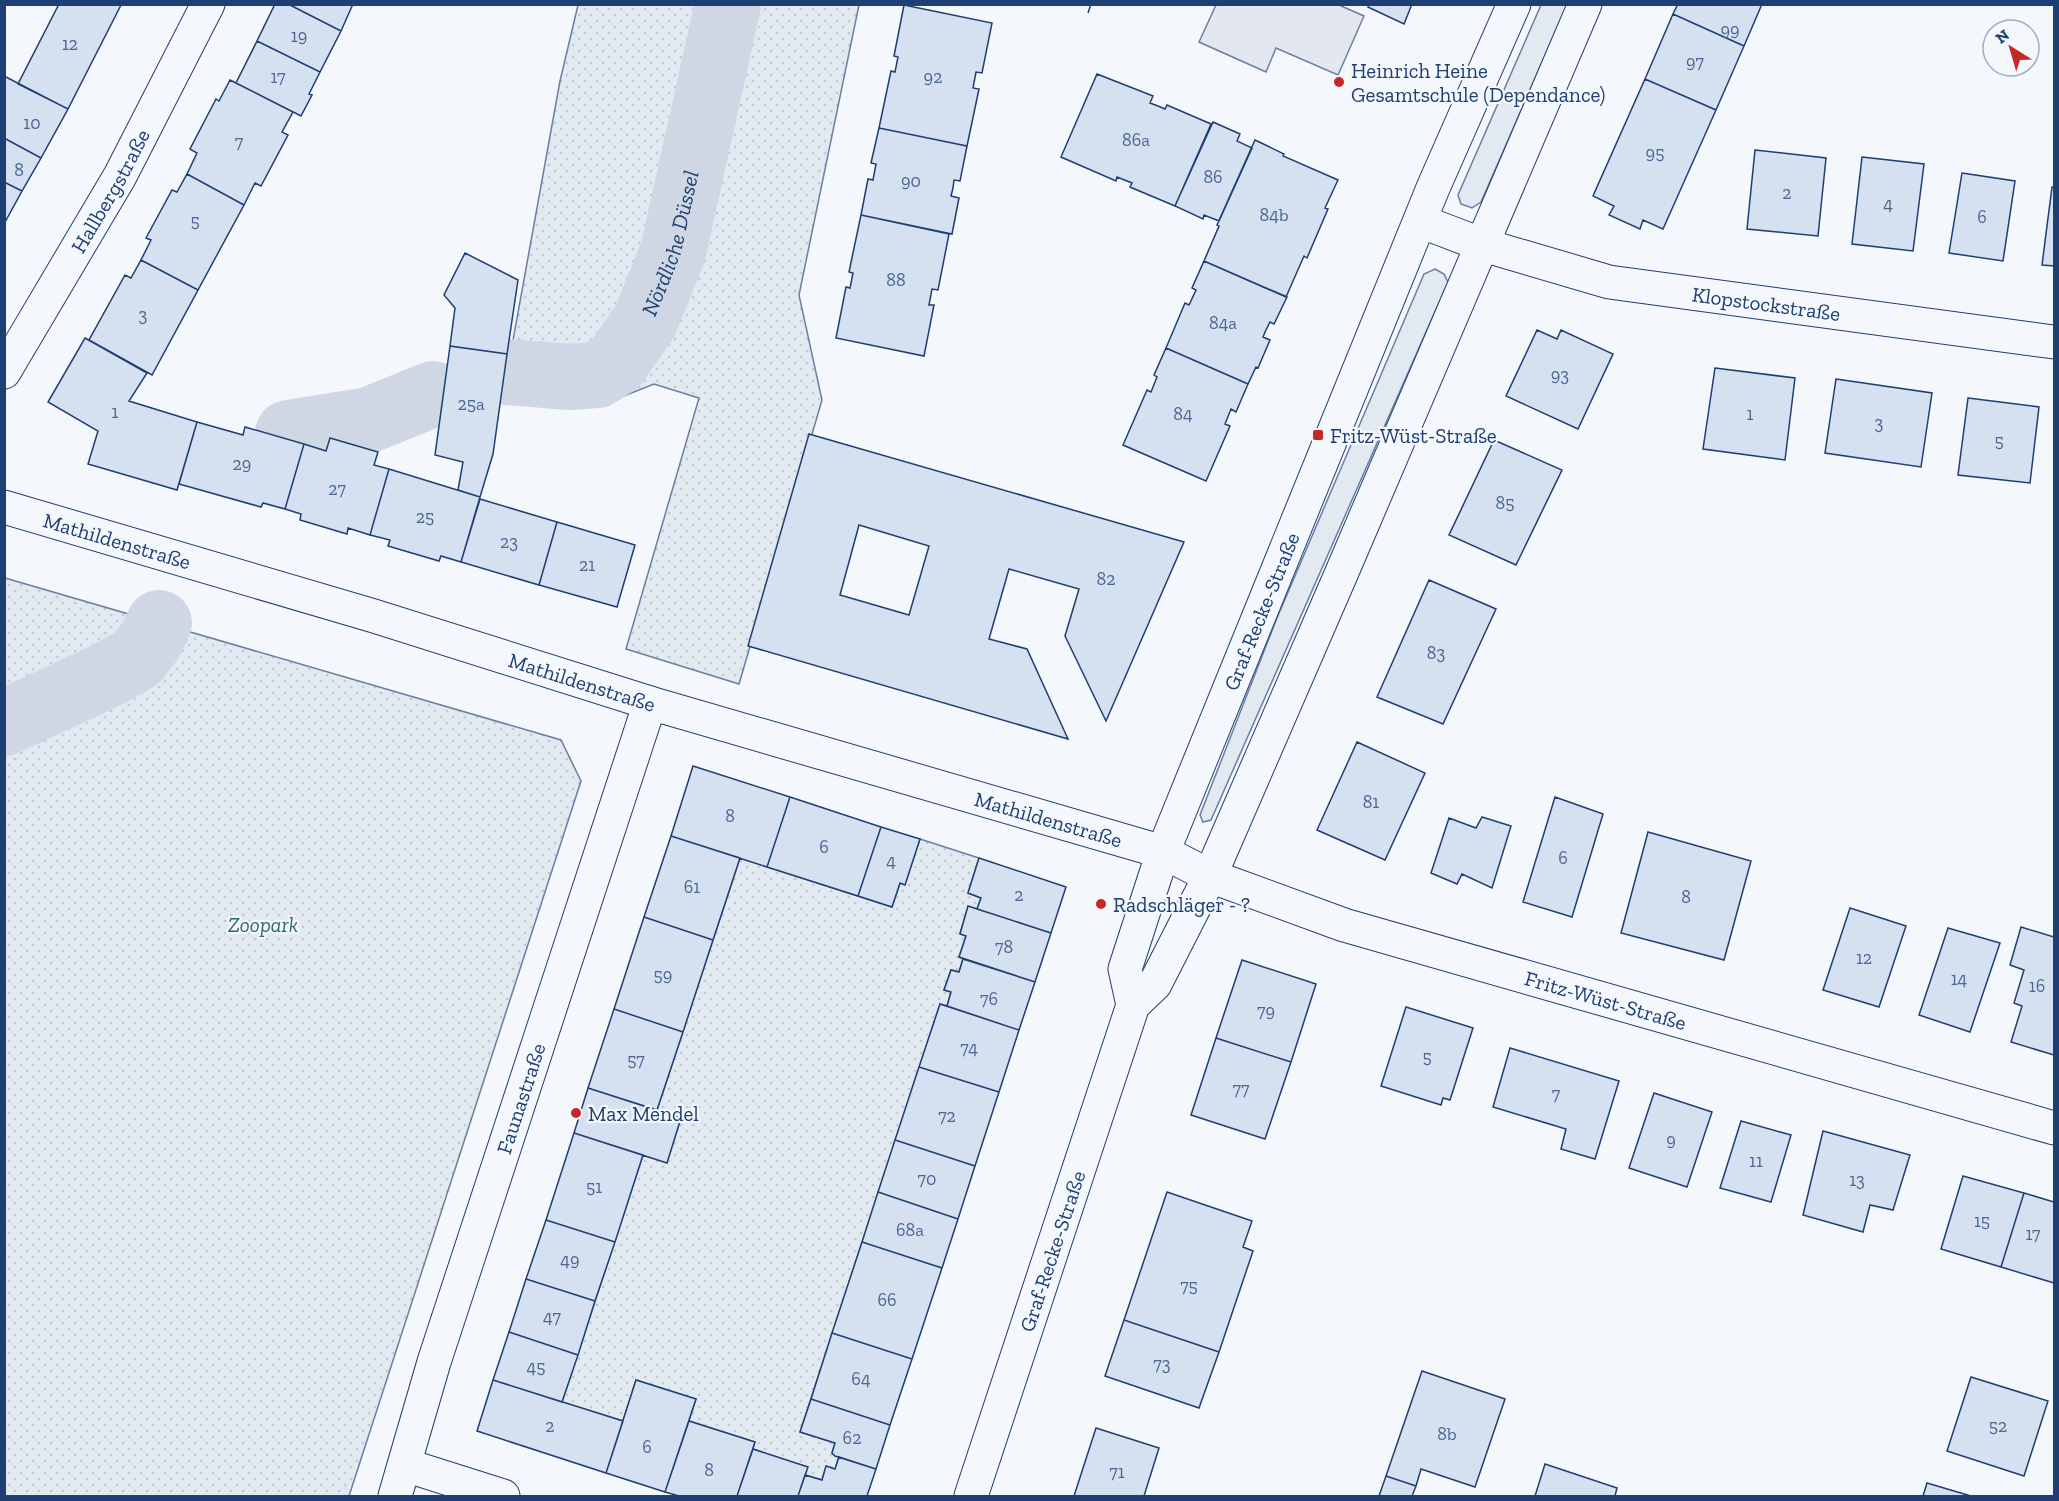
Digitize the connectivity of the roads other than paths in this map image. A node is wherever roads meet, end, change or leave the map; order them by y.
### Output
1 (208, 4) edge
2 (1514, 4) edge
3 (1585, 4) edge
4 (1420, 221) junction
5 (1483, 245) junction
6 (2055, 342) edge
7 (4, 372) edge
8 (4, 507) edge
9 (650, 703) junction
10 (1163, 852) junction
11 (1210, 876) junction
12 (1133, 1005) junction
13 (2055, 1128) edge
14 (405, 1465) junction
15 (395, 1497) edge
16 (503, 1497) edge
17 (971, 1497) edge

1 - 7 street, Hallbergstraße
2 - 4 street, Graf-Recke-Straße
3 - 5 street, Graf-Recke-Straße
4 - 5 street
4 - 10 street, Graf-Recke-Straße
5 - 6 street, Klopstockstraße
5 - 11 street, Graf-Recke-Straße
8 - 9 street, Mathildenstraße
9 - 10 street, Mathildenstraße
9 - 14 street, Faunastraße
10 - 11 street, Fritz-Wüst-Straße
10 - 12 street, Graf-Recke-Straße
11 - 12 street, Graf-Recke-Straße
11 - 13 street, Fritz-Wüst-Straße
12 - 17 street, Graf-Recke-Straße
14 - 15 street, Faunastraße
14 - 16 street

